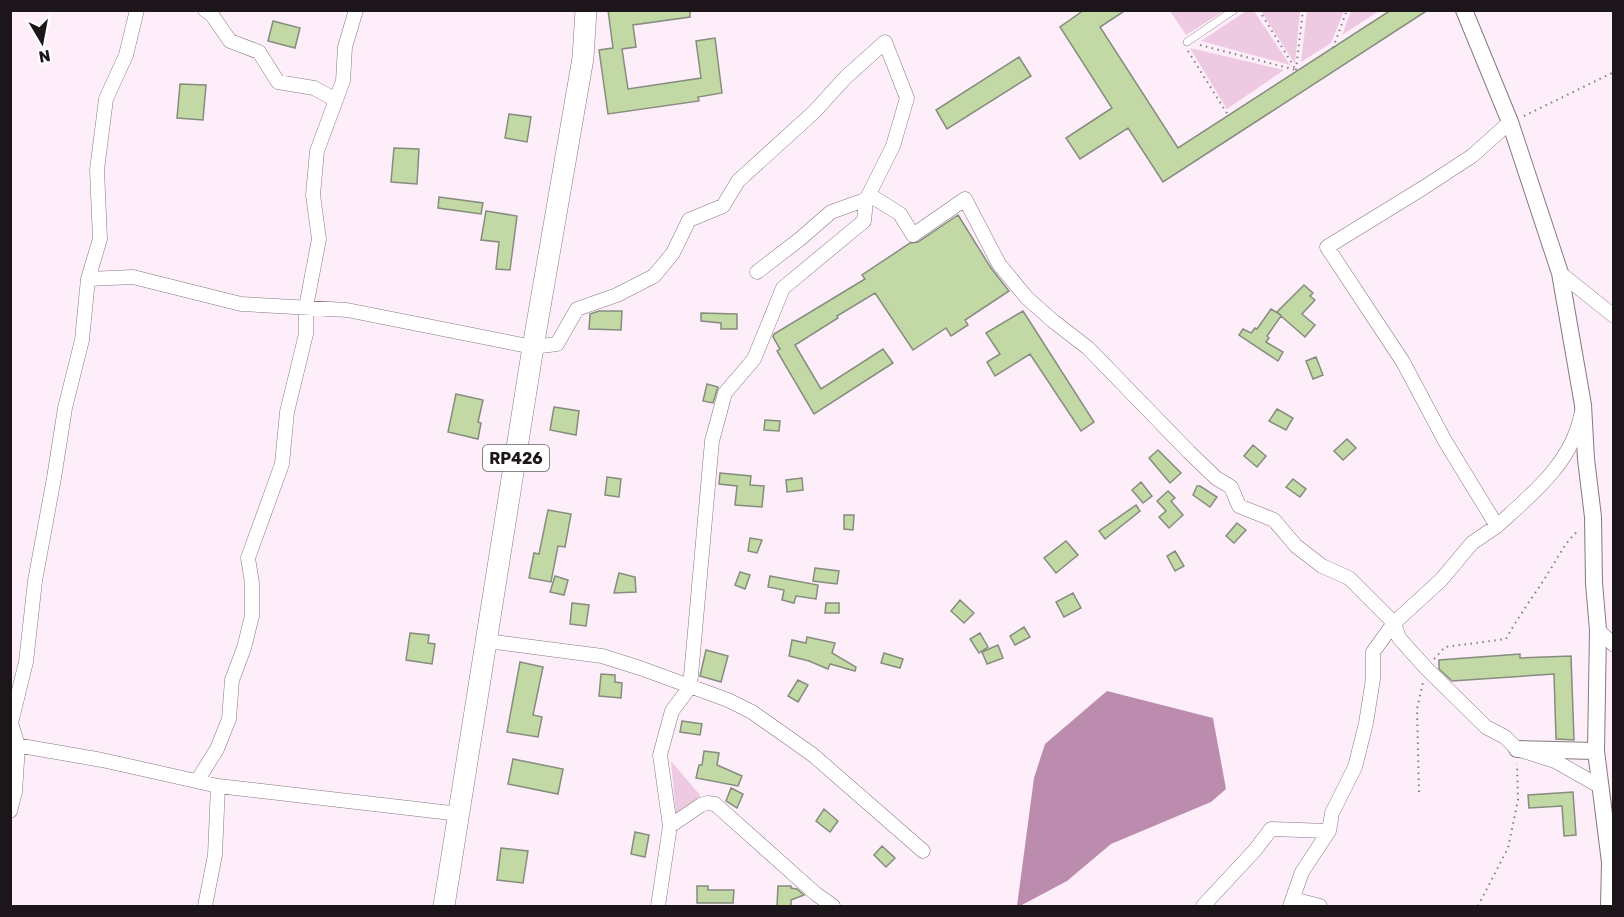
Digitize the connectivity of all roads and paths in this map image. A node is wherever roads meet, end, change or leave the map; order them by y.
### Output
1 (137, 10) edge
2 (205, 10) edge
3 (356, 10) edge
4 (586, 10) edge
5 (1234, 10) edge
6 (1259, 10) edge
7 (1303, 10) edge
8 (1347, 10) edge
9 (1464, 10) edge
10 (1187, 42) junction
11 (1333, 48) dead end
12 (1296, 70) junction
13 (1614, 72) edge
14 (336, 100) junction
15 (1228, 115) dead end
16 (1510, 122) junction
17 (866, 200) junction
18 (757, 272) dead end
19 (1560, 273) junction
20 (88, 279) junction
21 (306, 307) junction
22 (1614, 316) edge
23 (533, 347) junction
24 (1583, 405) junction
25 (1593, 518) junction
26 (1497, 526) junction
27 (1394, 623) junction
28 (1598, 630) junction
29 (487, 641) junction
30 (1614, 645) edge
31 (1426, 668) junction
32 (690, 687) junction
33 (14, 745) edge
34 (1517, 749) junction
35 (1596, 751) junction
36 (197, 781) junction
37 (218, 786) junction
38 (1601, 787) junction
39 (1419, 792) dead end
40 (10, 811) edge
41 (460, 814) junction
42 (670, 826) junction
43 (1329, 831) junction
44 (923, 850) dead end
45 (1292, 903) edge
46 (205, 906) edge
47 (444, 906) edge
48 (658, 906) edge
49 (833, 906) edge
50 (1203, 906) edge
51 (1320, 906) edge
52 (1478, 906) edge
53 (1609, 906) edge

1 - 20 street
2 - 14 street
3 - 14 street
4 - 23 main road, RP426
5 - 10 lane
6 - 12 path
7 - 12 path
8 - 11 path
9 - 16 street
10 - 12 path
10 - 15 path
13 - 16 path
14 - 21 street
16 - 19 street
16 - 26 street
17 - 18 street
17 - 23 street
17 - 27 street
17 - 32 street
19 - 22 street
19 - 24 street
20 - 21 street
20 - 33 street
21 - 23 street
21 - 36 street
23 - 29 main road, RP426
24 - 25 street
24 - 26 street
25 - 28 street
25 - 31 path
26 - 27 street
27 - 31 street
27 - 43 street
28 - 30 street
28 - 35 street
29 - 32 street
29 - 41 main road, RP426
31 - 34 street
31 - 39 path
32 - 42 street
32 - 44 street
33 - 36 street
33 - 40 street
34 - 35 street
34 - 38 street
34 - 52 path
35 - 38 street
36 - 37 street
37 - 41 street
37 - 46 street
38 - 53 street
41 - 47 main road, RP426
42 - 48 street
42 - 49 street
43 - 45 street
43 - 50 street
45 - 51 street

